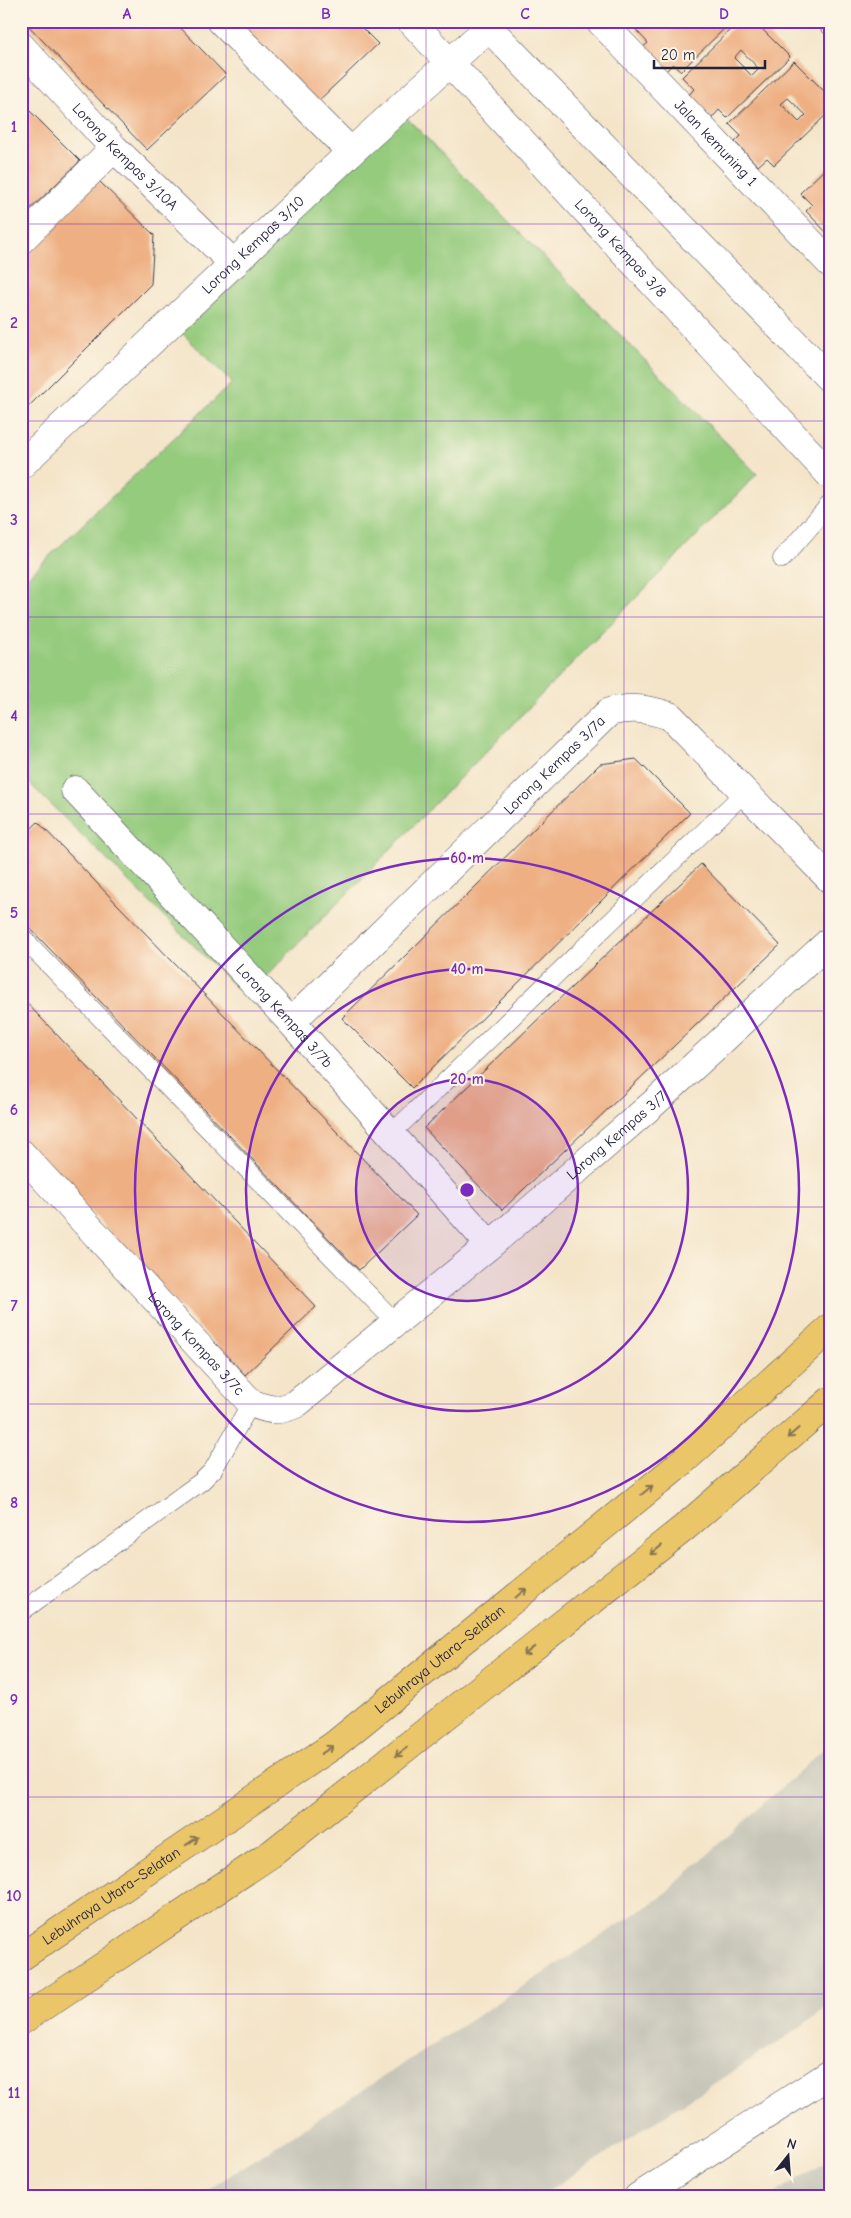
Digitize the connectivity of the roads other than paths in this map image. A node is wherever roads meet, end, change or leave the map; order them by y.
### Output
1 (221, 21) edge
2 (411, 21) edge
3 (600, 21) edge
4 (825, 21) edge
5 (485, 24) edge
6 (830, 26) edge
7 (21, 46) edge
8 (450, 63) junction
9 (114, 148) junction
10 (351, 152) junction
11 (21, 240) edge
12 (830, 263) edge
13 (234, 264) junction
14 (830, 379) edge
15 (21, 465) edge
16 (830, 475) edge
17 (830, 504) edge
18 (782, 558) dead end
19 (75, 790) dead end
20 (745, 792) junction
21 (830, 879) edge
22 (21, 936) edge
23 (830, 940) edge
24 (290, 1022) junction
25 (391, 1134) junction
26 (21, 1153) edge
27 (490, 1245) junction
28 (397, 1324) junction
29 (830, 1328) edge
30 (830, 1401) edge
31 (251, 1403) junction
32 (21, 1612) edge
33 (21, 1957) edge
34 (21, 2020) edge
35 (830, 2074) edge
36 (638, 2197) edge

1 - 10 street
2 - 8 street, Lorong Kempas 3/8
3 - 12 street, Jalan kemuning 1
4 - 6 lane
5 - 8 street, Lorong Kempas 3/10
5 - 14 street
7 - 9 street, Lorong Kempas 3/10A
8 - 10 street, Lorong Kempas 3/10
8 - 16 street, Lorong Kempas 3/8
9 - 11 street
9 - 13 street, Lorong Kempas 3/10A
10 - 13 street, Lorong Kempas 3/10
13 - 15 street, Lorong Kempas 3/10
17 - 18 lane
19 - 24 street, Lorong Kempas 3/7b
20 - 21 street, Lorong Kempas 3/7a
20 - 24 street, Lorong Kempas 3/7a
20 - 25 lane
22 - 28 lane
23 - 27 street, Lorong Kempas 3/7
24 - 25 street, Lorong Kempas 3/7b
25 - 27 street, Lorong Kempas 3/7b
26 - 31 street, Lorong Kompas 3/7c
27 - 28 street, Lorong Kempas 3/7
28 - 31 street, Lorong Kompas 3/7c
33 -> 29 highway, Lebuhraya Utara–Selatan
30 -> 34 highway
31 - 32 lane
35 - 36 street

